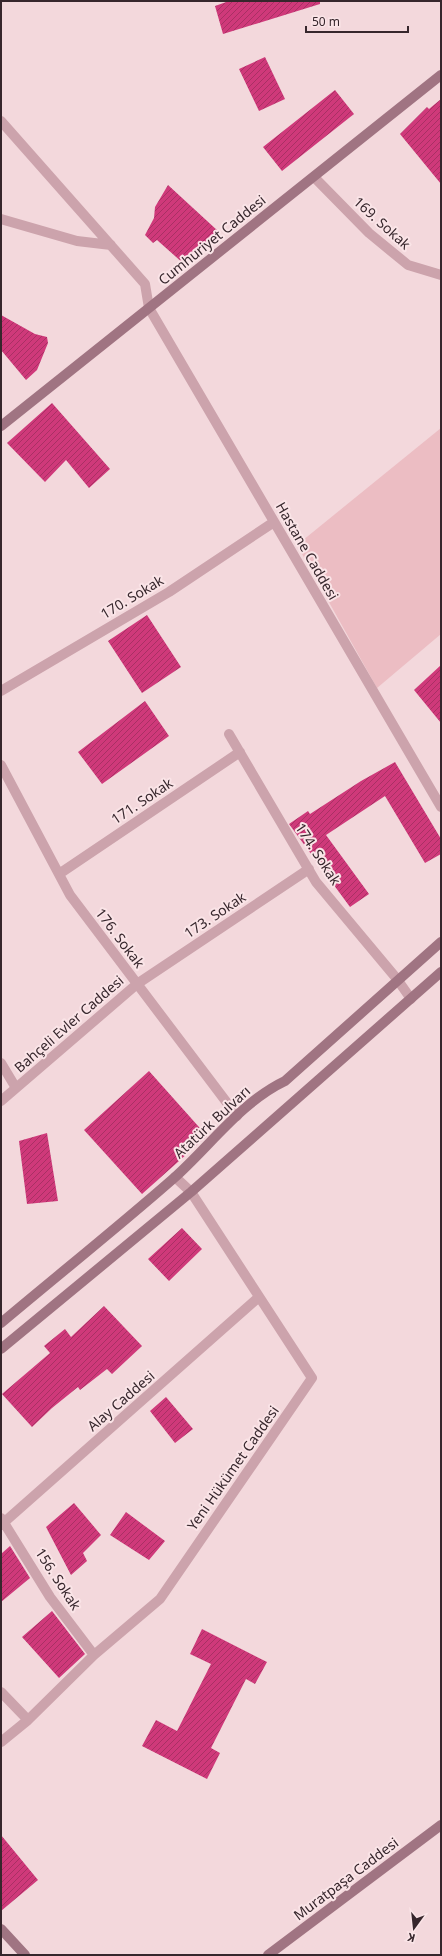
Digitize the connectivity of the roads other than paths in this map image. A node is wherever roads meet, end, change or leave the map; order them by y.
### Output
1 (441, 75) edge
2 (1, 121) edge
3 (314, 177) junction
4 (1, 219) edge
5 (111, 245) junction
6 (441, 275) edge
7 (149, 308) junction
8 (1, 426) edge
9 (274, 522) junction
10 (1, 691) edge
11 (229, 734) dead end
12 (240, 752) junction
13 (1, 765) edge
14 (441, 807) edge
15 (309, 869) junction
16 (59, 874) junction
17 (441, 942) edge
18 (441, 972) edge
19 (397, 979) junction
20 (137, 984) junction
21 (411, 999) junction
22 (1, 1063) edge
23 (16, 1088) junction
24 (1, 1101) edge
25 (237, 1116) junction
26 (175, 1177) junction
27 (191, 1192) junction
28 (259, 1297) junction
29 (1, 1323) edge
30 (1, 1349) edge
31 (2, 1522) edge
32 (94, 1655) junction
33 (1, 1692) edge
34 (28, 1720) junction
35 (1, 1742) edge
36 (441, 1825) edge
37 (1, 1930) edge
38 (25, 1955) edge
39 (268, 1955) edge

1 - 3 main road, Cumhuriyet Caddesi
2 - 5 street
3 - 6 street, 169. Sokak
3 - 7 main road, Cumhuriyet Caddesi
4 - 5 street
5 - 7 street
7 - 8 main road, Cumhuriyet Caddesi
7 - 9 street, Hastane Caddesi
9 - 10 street, 170. Sokak
9 - 14 street, Hastane Caddesi
11 - 12 street, 174. Sokak
12 - 15 street, 174. Sokak
12 - 16 street, 171. Sokak
13 - 16 street, 176. Sokak
15 - 19 street, 174. Sokak
15 - 20 street, 173. Sokak
16 - 20 street, 176. Sokak
17 - 19 main road, Atatürk Bulvarı
18 - 21 main road
19 - 21 street, 174. Sokak
19 - 25 main road, Atatürk Bulvarı
20 - 23 street, Bahçeli Evler Caddesi
20 - 25 street, 176. Sokak
21 - 27 main road
22 - 23 street
23 - 24 street, Bahçeli Evler Caddesi
25 - 26 main road, Atatürk Bulvarı
26 - 27 street, Yeni Hükümet Caddesi
26 - 29 main road, Atatürk Bulvarı
27 - 28 street, Yeni Hükümet Caddesi
27 - 30 main road
28 - 31 street, Alay Caddesi
28 - 32 street, Yeni Hükümet Caddesi
31 - 32 street, 156. Sokak
32 - 34 street, Yeni Hükümet Caddesi
33 - 34 street
34 - 35 street, Yeni Hükümet Caddesi
36 - 39 main road, Muratpaşa Caddesi
37 - 38 main road

